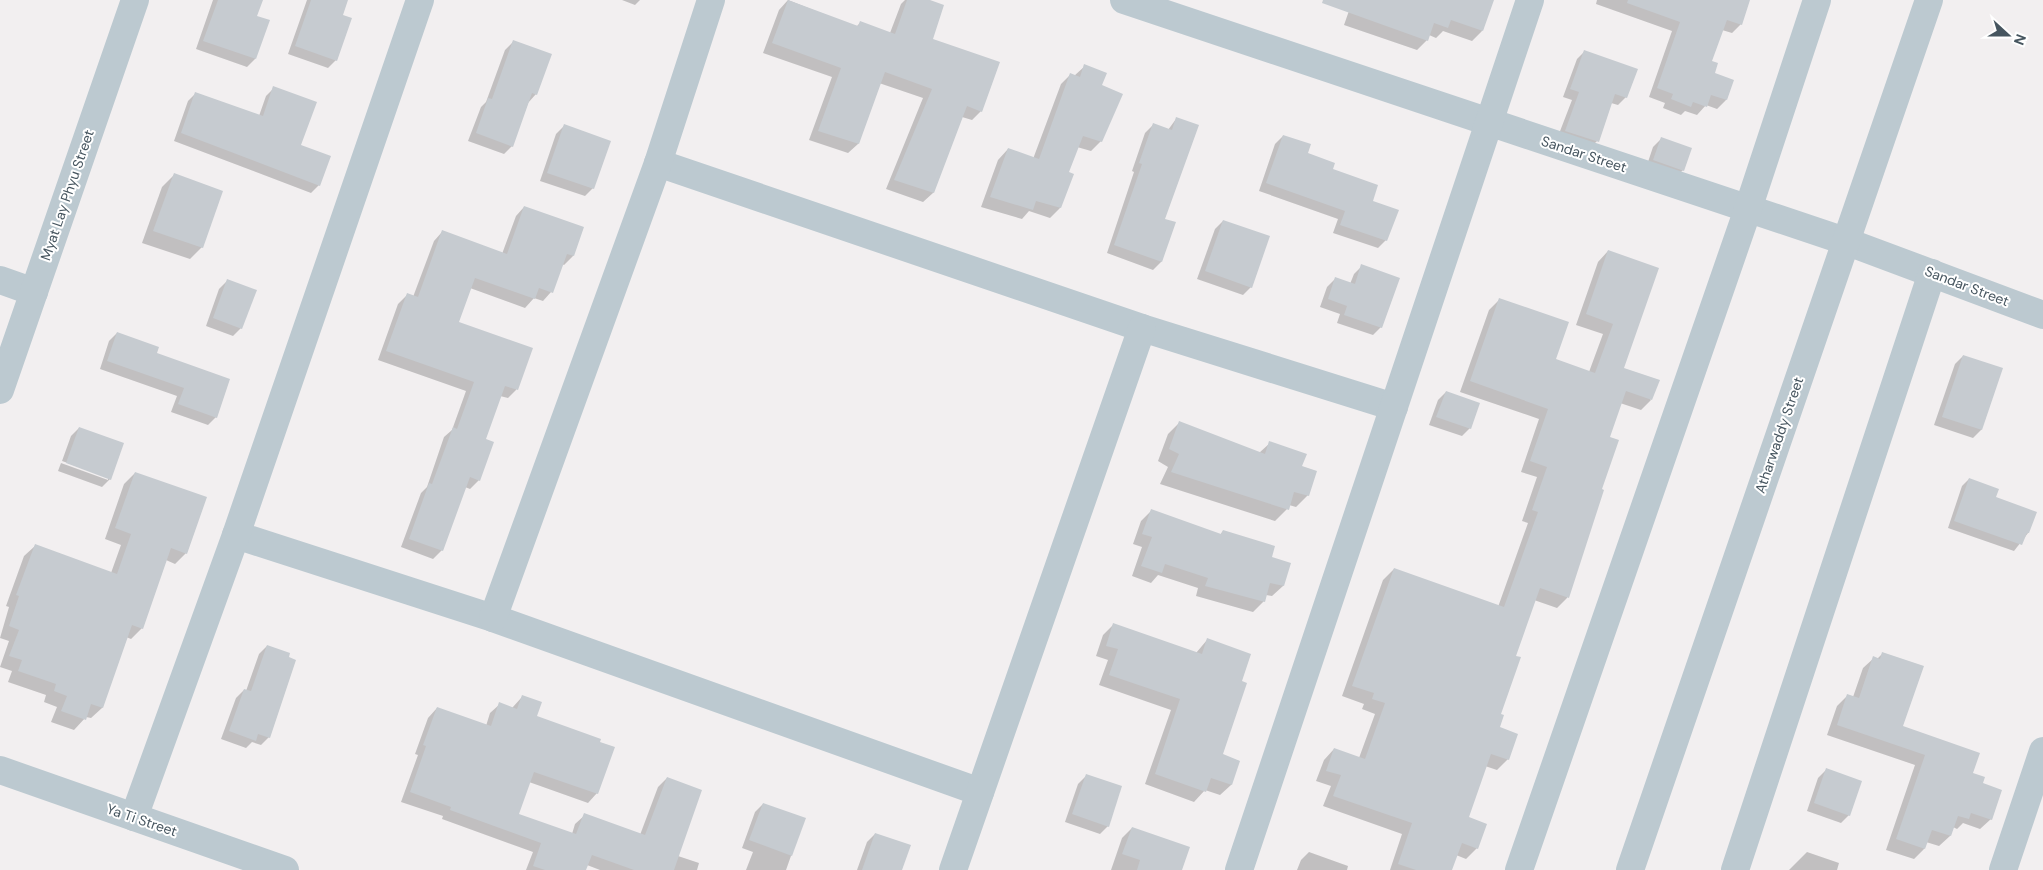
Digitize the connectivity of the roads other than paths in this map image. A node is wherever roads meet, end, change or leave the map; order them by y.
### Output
1 (135, 0) edge
2 (420, 0) edge
3 (711, 0) edge
4 (1124, 0) edge
5 (1530, 0) edge
6 (1817, 0) edge
7 (1929, 0) edge
8 (1489, 122) junction
9 (658, 163) junction
10 (1748, 209) junction
11 (1845, 240) junction
12 (1932, 273) junction
13 (0, 280) edge
14 (34, 292) junction
15 (2043, 315) edge
16 (1142, 328) junction
17 (0, 390) edge
18 (1394, 407) junction
19 (236, 535) junction
20 (493, 618) junction
21 (2043, 751) edge
22 (0, 770) edge
23 (980, 792) junction
24 (134, 817) junction
25 (285, 870) edge
26 (953, 870) edge
27 (1239, 870) edge
28 (1519, 870) edge
29 (1630, 870) edge
30 (1735, 870) edge
31 (2002, 870) edge

1 - 14 street, Myat Lay Phyu Street
2 - 19 street
3 - 9 street
4 - 8 street, Sandar Street
5 - 8 street
6 - 10 street
7 - 11 street, Atharwaddy Street
8 - 10 street, Sandar Street
8 - 18 street
9 - 16 street
9 - 20 street
10 - 11 street, Sandar Street
10 - 28 street
11 - 12 street, Sandar Street
11 - 29 street, Atharwaddy Street
12 - 15 street, Sandar Street
12 - 30 street
13 - 14 street
14 - 17 street, Myat Lay Phyu Street
16 - 18 street
16 - 23 street
18 - 27 street
19 - 20 street
19 - 24 street
20 - 23 street
21 - 31 street
22 - 24 street, Ya Ti Street
23 - 26 street
24 - 25 street, Ya Ti Street

